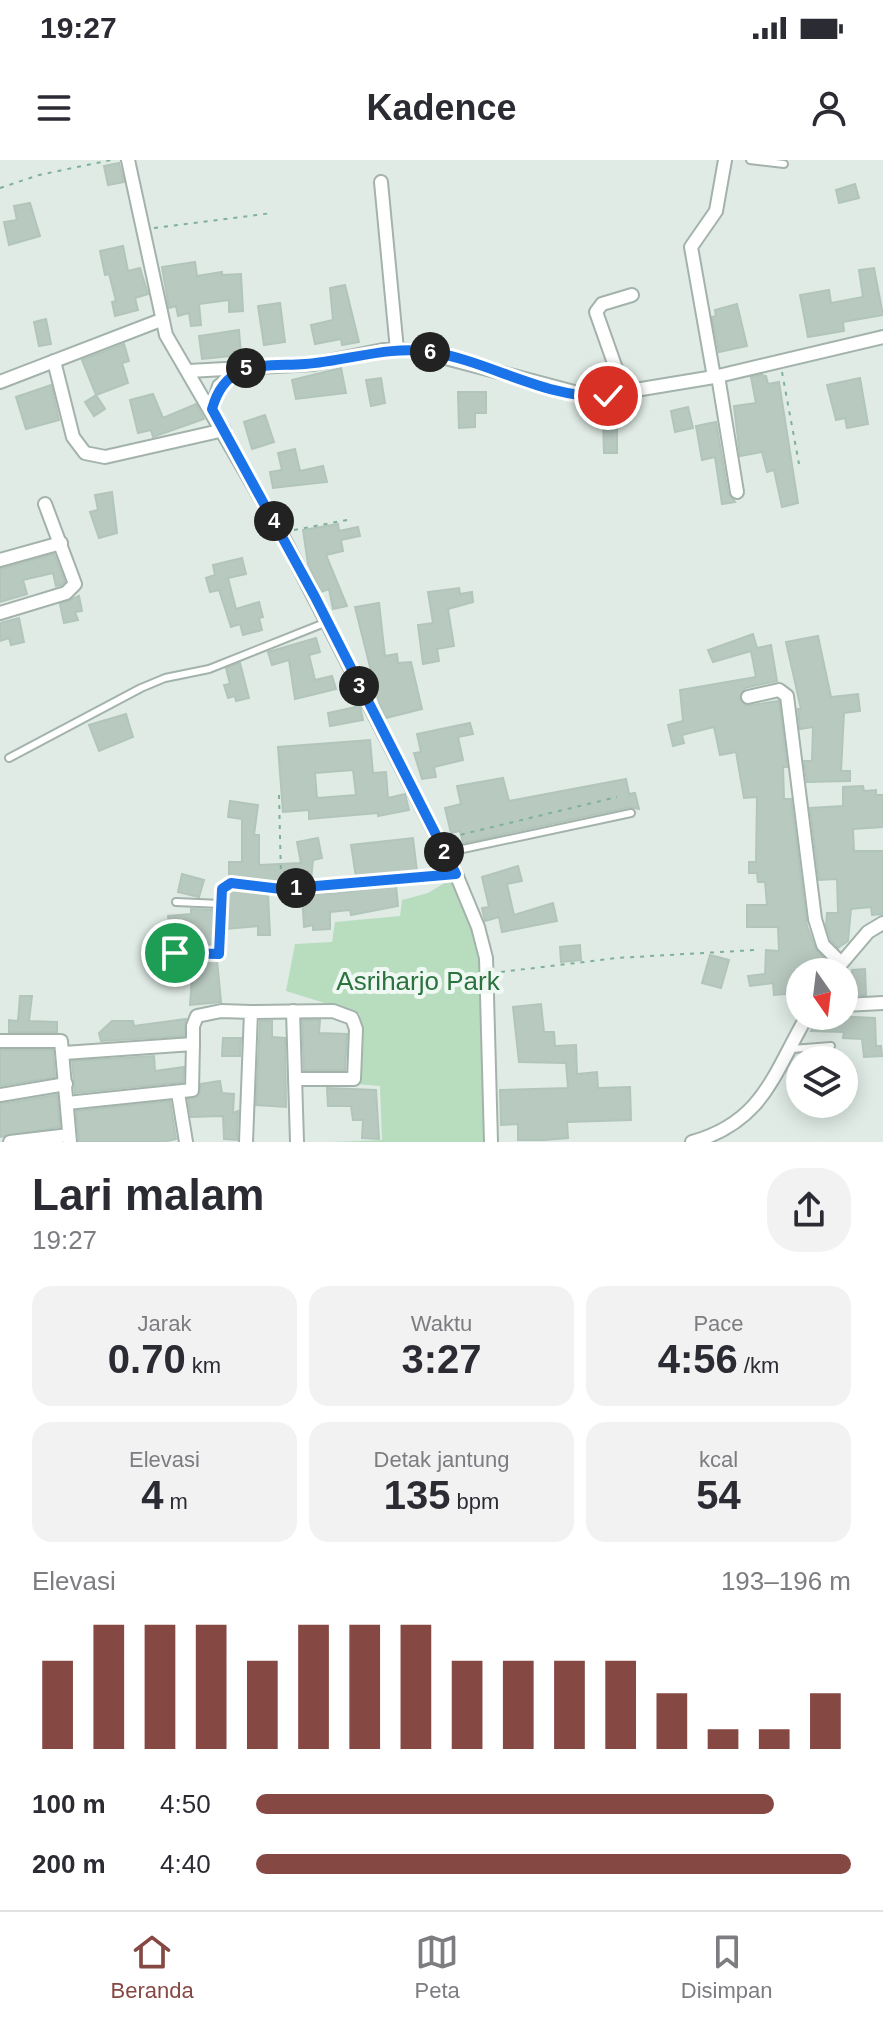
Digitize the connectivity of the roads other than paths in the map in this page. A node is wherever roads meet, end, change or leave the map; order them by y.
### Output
1 (128, 160) edge
2 (725, 160) edge
3 (750, 160) edge
4 (784, 164) dead end
5 (381, 182) dead end
6 (632, 295) dead end
7 (161, 320) junction
8 (883, 337) edge
9 (397, 350) junction
10 (54, 361) junction
11 (245, 368) junction
12 (189, 371) junction
13 (716, 377) junction
14 (0, 382) edge
15 (625, 394) junction
16 (212, 409) junction
17 (224, 430) junction
18 (737, 492) dead end
19 (45, 504) dead end
20 (61, 543) junction
21 (0, 560) edge
22 (0, 613) edge
23 (327, 622) junction
24 (748, 697) dead end
25 (9, 758) dead end
26 (631, 813) dead end
27 (444, 853) junction
28 (456, 874) junction
29 (176, 902) dead end
30 (221, 904) junction
31 (883, 923) edge
32 (831, 958) edge
33 (846, 958) edge
34 (162, 971) dead end
35 (883, 1003) edge
36 (858, 1004) edge
37 (293, 1011) junction
38 (251, 1012) junction
39 (0, 1041) edge
40 (193, 1044) junction
41 (786, 1052) edge
42 (64, 1053) junction
43 (295, 1079) junction
44 (66, 1084) junction
45 (178, 1093) junction
46 (0, 1095) edge
47 (67, 1103) junction
48 (70, 1138) edge
49 (10, 1142) edge
50 (186, 1142) edge
51 (246, 1142) edge
52 (297, 1142) edge
53 (491, 1142) edge
54 (692, 1142) edge

1 - 7 street
2 - 13 street
3 - 4 lane
5 - 9 street
6 - 15 street
7 - 10 street
7 - 12 street
8 - 13 street
9 - 11 street
9 - 15 street
10 - 14 street
10 - 17 street
11 - 12 street
11 - 16 street
12 - 16 street
13 - 15 street
13 - 18 street
16 - 17 street
17 - 23 street
19 - 20 street
20 - 21 street
20 - 22 street
23 - 25 lane
23 - 27 street
24 - 32 street
26 - 27 lane
27 - 28 street
28 - 30 lane
28 - 53 street
29 - 30 lane
30 - 34 lane
31 - 33 street
35 - 36 street
37 - 38 street
37 - 43 street
37 - 43 street
38 - 40 street
38 - 51 street
39 - 42 street
40 - 42 street
40 - 45 street
41 - 54 street
42 - 44 street
43 - 52 street
44 - 46 street
44 - 47 street
45 - 47 street
45 - 50 street
47 - 48 street
48 - 49 street

